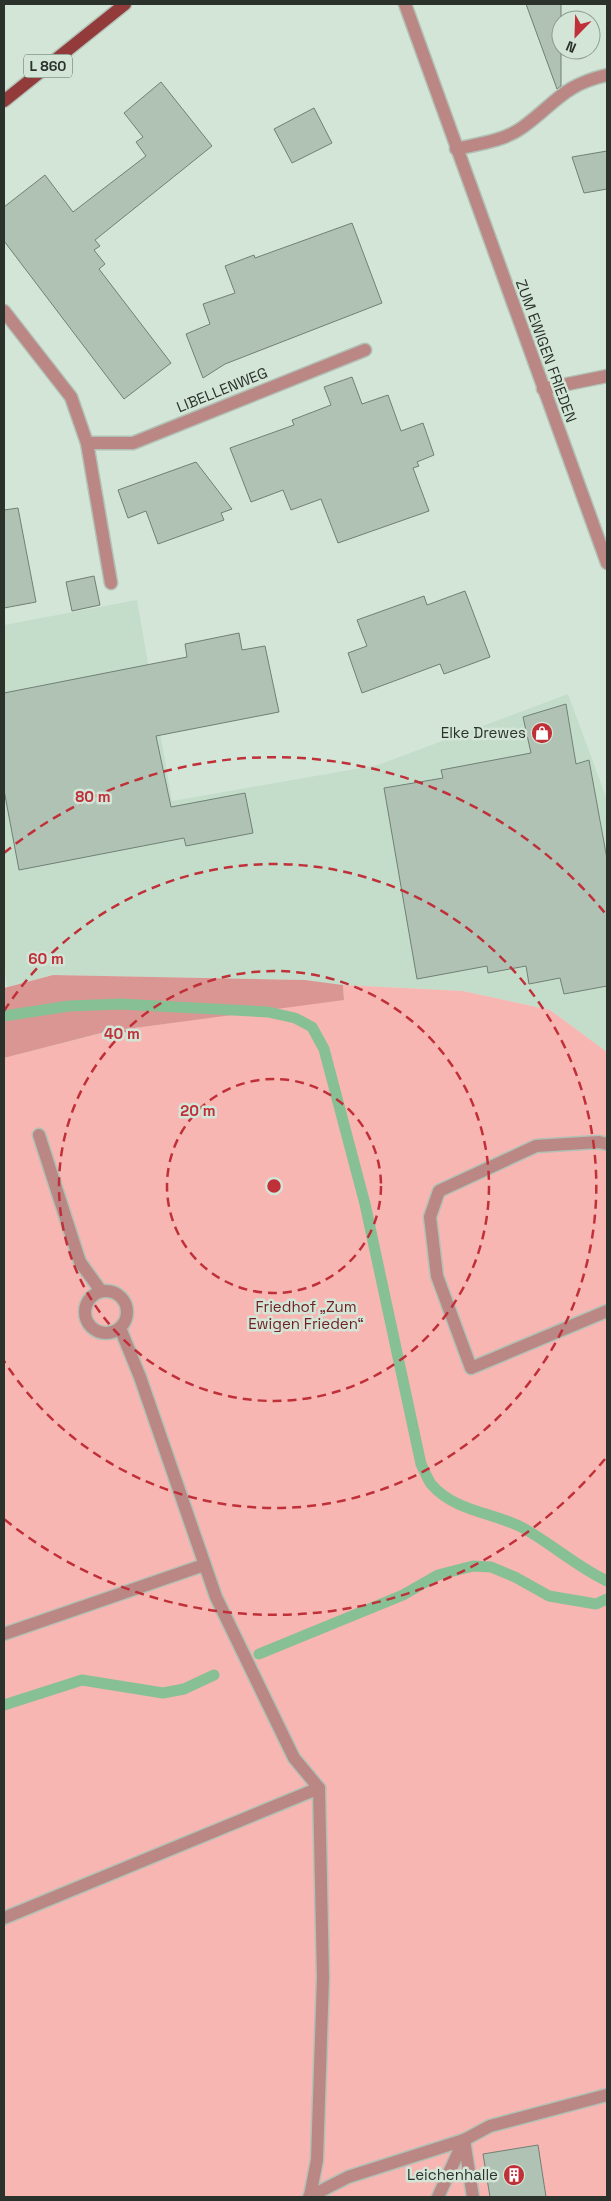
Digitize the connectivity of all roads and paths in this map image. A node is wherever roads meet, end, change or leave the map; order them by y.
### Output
1 (125, 4) edge
2 (405, 4) edge
3 (607, 75) edge
4 (4, 101) edge
5 (456, 149) junction
6 (4, 311) edge
7 (365, 350) dead end
8 (607, 376) edge
9 (543, 389) junction
10 (87, 443) junction
11 (607, 563) edge
12 (111, 584) dead end
13 (39, 1135) dead end
14 (607, 1144) edge
15 (101, 1292) junction
16 (607, 1312) edge
17 (120, 1328) junction
18 (204, 1565) junction
19 (4, 1634) edge
20 (319, 1788) junction
21 (4, 1918) edge
22 (607, 2095) edge
23 (464, 2140) junction
24 (309, 2197) edge
25 (438, 2197) edge
26 (473, 2197) edge

1 - 4 main road, L 860
2 - 5 street, ZUM EWIGEN FRIEDEN
3 - 5 street
5 - 9 street, ZUM EWIGEN FRIEDEN
6 - 10 street
7 - 10 street, LIBELLENWEG
8 - 9 street
9 - 11 street, ZUM EWIGEN FRIEDEN
10 - 12 street
13 - 15 street
14 - 16 street
15 - 17 street
15 - 17 street
17 - 18 street
18 - 19 street
18 - 20 street
20 - 21 street
20 - 24 street
22 - 23 street
23 - 24 street
23 - 25 street
23 - 26 street

